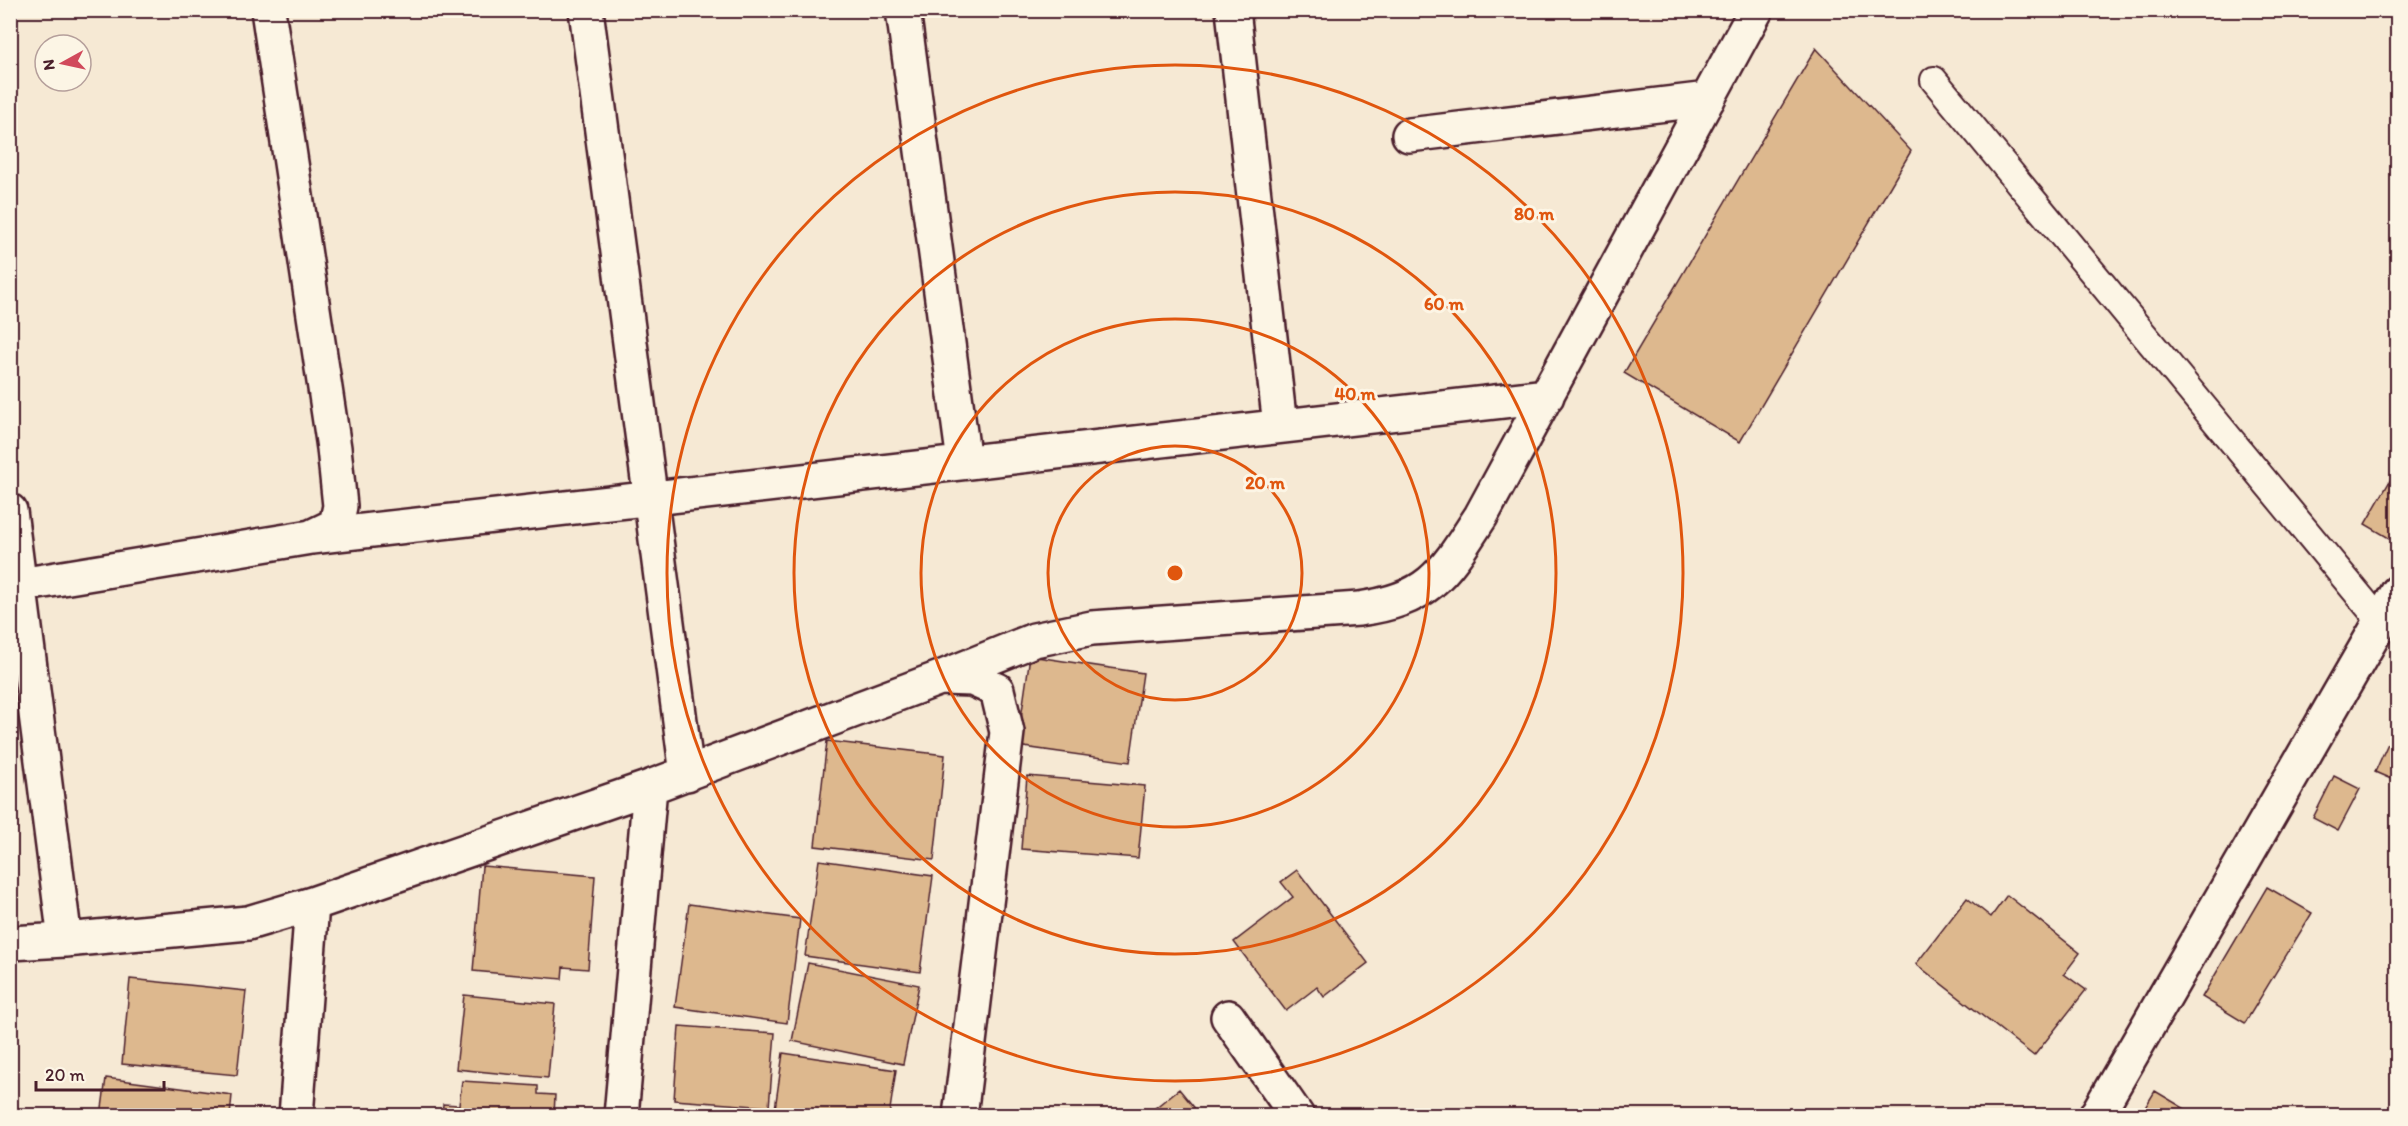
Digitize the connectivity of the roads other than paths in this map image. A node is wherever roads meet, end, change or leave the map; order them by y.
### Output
1 (268, 10) edge
2 (586, 10) edge
3 (903, 10) edge
4 (1233, 10) edge
5 (1756, 10) edge
6 (1934, 80) dead end
7 (1708, 99) junction
8 (1409, 135) dead end
9 (1547, 396) junction
10 (1280, 426) junction
11 (964, 462) junction
12 (650, 498) junction
13 (10, 511) edge
14 (311, 537) junction
15 (20, 585) junction
16 (2397, 592) edge
17 (2389, 626) edge
18 (940, 678) junction
19 (687, 774) junction
20 (650, 787) junction
21 (312, 904) junction
22 (65, 940) junction
23 (10, 943) edge
24 (1228, 1017) dead end
25 (296, 1116) edge
26 (621, 1116) edge
27 (960, 1116) edge
28 (1297, 1116) edge
29 (2096, 1116) edge

1 - 14 street
2 - 12 street
3 - 11 street
4 - 10 street
5 - 7 street
6 - 17 lane
7 - 8 street
7 - 9 street
9 - 10 street
9 - 18 street
10 - 11 street
11 - 12 street
12 - 14 street
12 - 19 street
13 - 15 street
14 - 15 street
15 - 22 street
16 - 17 street
17 - 29 street
18 - 19 street
18 - 27 street
19 - 20 street
20 - 21 street
20 - 26 street
21 - 22 street
21 - 25 street
22 - 23 street
24 - 28 street

